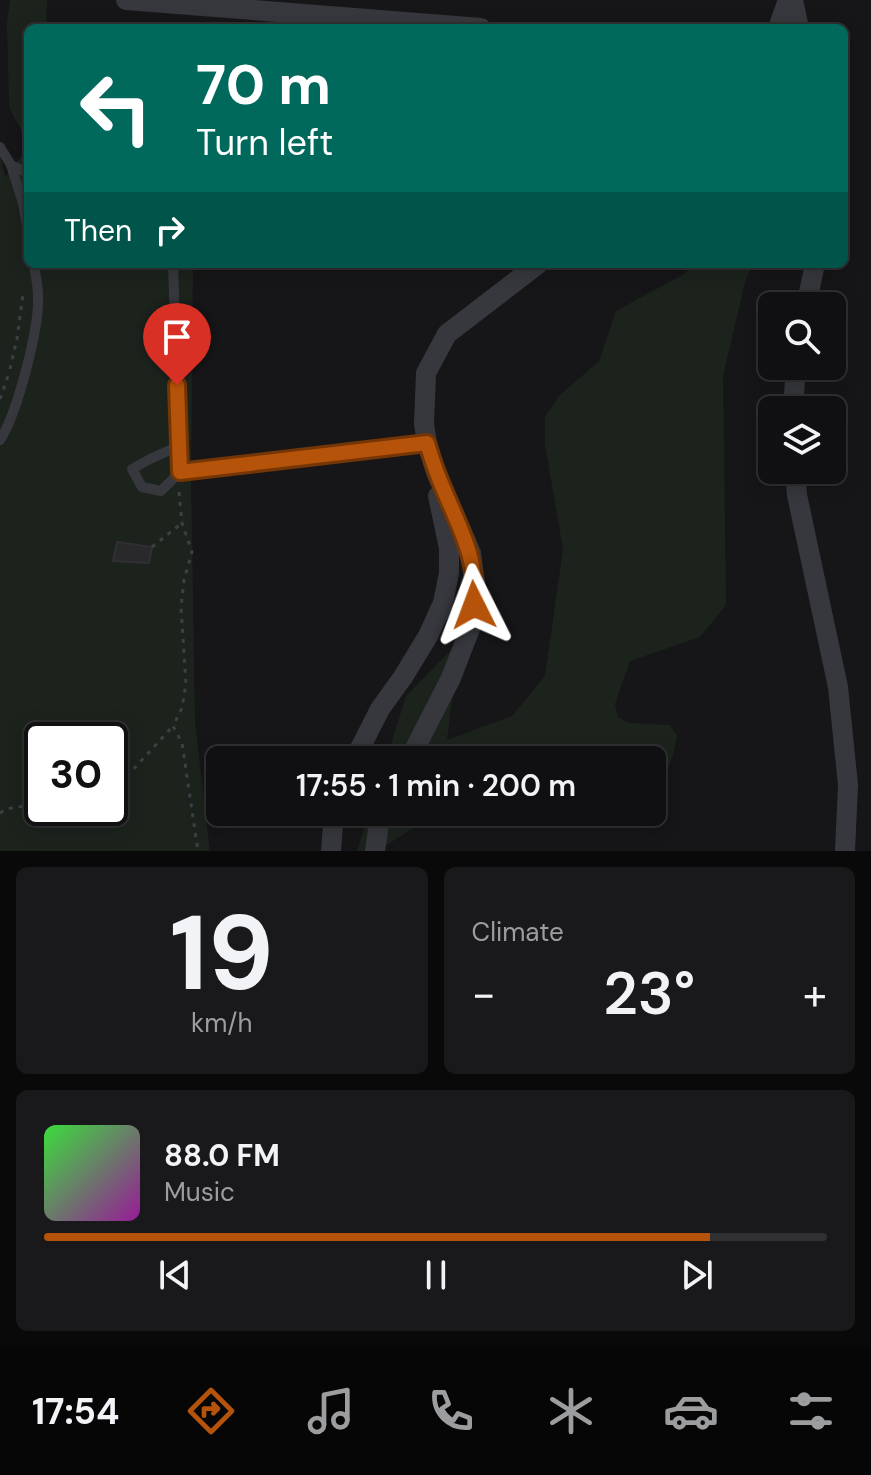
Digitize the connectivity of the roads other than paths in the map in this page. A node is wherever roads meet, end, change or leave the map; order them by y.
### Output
1 (126, 0) edge
2 (791, 0) edge
3 (430, 24) edge
4 (780, 24) edge
5 (798, 24) edge
6 (0, 147) edge
7 (11, 165) junction
8 (24, 171) edge
9 (24, 209) edge
10 (35, 268) edge
11 (173, 268) edge
12 (533, 268) edge
13 (814, 268) edge
14 (809, 292) edge
15 (0, 440) edge
16 (427, 443) junction
17 (179, 446) junction
18 (180, 472) junction
19 (436, 472) junction
20 (796, 484) edge
21 (361, 746) edge
22 (416, 746) edge
23 (333, 826) edge
24 (379, 826) edge
25 (331, 851) edge
26 (375, 851) edge
27 (845, 851) edge

1 - 3 street
2 - 4 street
2 - 5 street
6 - 7 lane
7 - 8 lane
7 - 9 lane
10 - 15 lane
11 - 17 lane
12 - 16 street
13 - 14 street
16 - 18 lane
16 - 19 street
17 - 18 lane
17 - 18 lane
19 - 21 street
19 - 22 street
20 - 27 street
23 - 25 street
24 - 26 street

